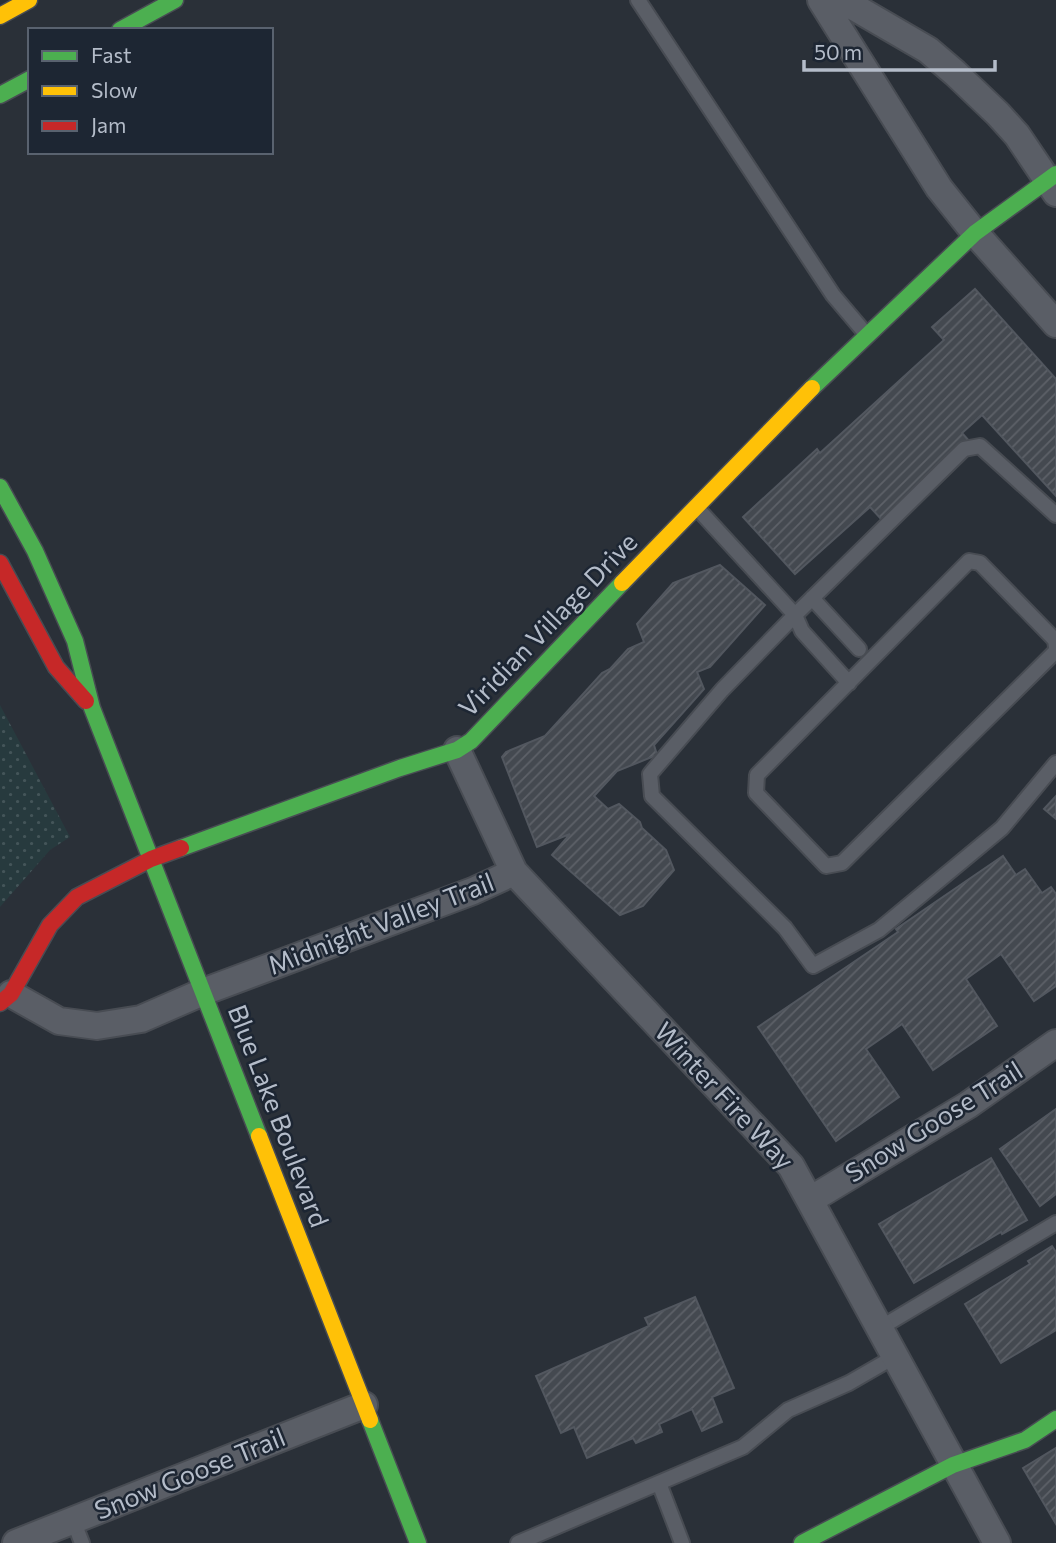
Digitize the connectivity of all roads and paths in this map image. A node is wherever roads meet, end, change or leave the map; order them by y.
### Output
1 (29, 0) edge
2 (175, 0) edge
3 (638, 0) edge
4 (821, 0) edge
5 (842, 0) edge
6 (0, 16) edge
7 (124, 28) edge
8 (28, 80) edge
9 (0, 95) edge
10 (1053, 182) edge
11 (975, 233) junction
12 (1056, 324) edge
13 (867, 335) junction
14 (0, 487) edge
15 (696, 507) junction
16 (1056, 515) edge
17 (0, 563) edge
18 (812, 598) junction
19 (794, 615) junction
20 (859, 649) dead end
21 (1056, 649) edge
22 (849, 683) junction
23 (92, 708) junction
24 (457, 750) junction
25 (1056, 763) edge
26 (151, 859) junction
27 (514, 872) junction
28 (203, 992) junction
29 (5, 998) edge
30 (1056, 1043) edge
31 (810, 1199) junction
32 (1056, 1223) edge
33 (880, 1328) junction
34 (894, 1357) junction
35 (364, 1405) junction
36 (1056, 1419) edge
37 (953, 1465) junction
38 (659, 1483) junction
39 (78, 1532) edge
40 (415, 1542) edge
41 (16, 1543) edge
42 (518, 1543) edge
43 (682, 1543) edge
44 (803, 1543) edge
45 (997, 1543) edge

1 - 6 street
2 - 7 street
3 - 13 lane
4 - 11 street
5 - 10 street
8 - 9 street
10 - 11 street, Viridian Village Drive
11 - 12 street
11 - 13 street, Viridian Village Drive
13 - 15 street, Viridian Village Drive
14 - 23 street, Blue Lake Boulevard
15 - 19 lane
15 - 24 street, Viridian Village Drive
16 - 18 lane
17 - 23 street, Blue Lake Boulevard
18 - 19 lane
18 - 20 lane
19 - 22 lane
19 - 25 lane
21 - 22 lane
21 - 22 lane
23 - 26 street, Blue Lake Boulevard
24 - 26 street, Viridian Village Drive
24 - 27 street, Winter Fire Way
26 - 28 street, Blue Lake Boulevard
26 - 29 street, Viridian Village Drive
27 - 28 street, Midnight Valley Trail
27 - 31 street, Winter Fire Way
28 - 29 street, Midnight Valley Trail
28 - 35 street, Blue Lake Boulevard
30 - 31 street, Snow Goose Trail
31 - 33 street, Winter Fire Way
32 - 33 lane
33 - 34 street, Winter Fire Way
34 - 37 street, Winter Fire Way
34 - 38 lane
35 - 39 street, Snow Goose Trail
35 - 40 street, Blue Lake Boulevard
36 - 37 street
37 - 44 street
37 - 45 street, Winter Fire Way
38 - 42 lane
38 - 43 lane
39 - 41 street, Snow Goose Trail

